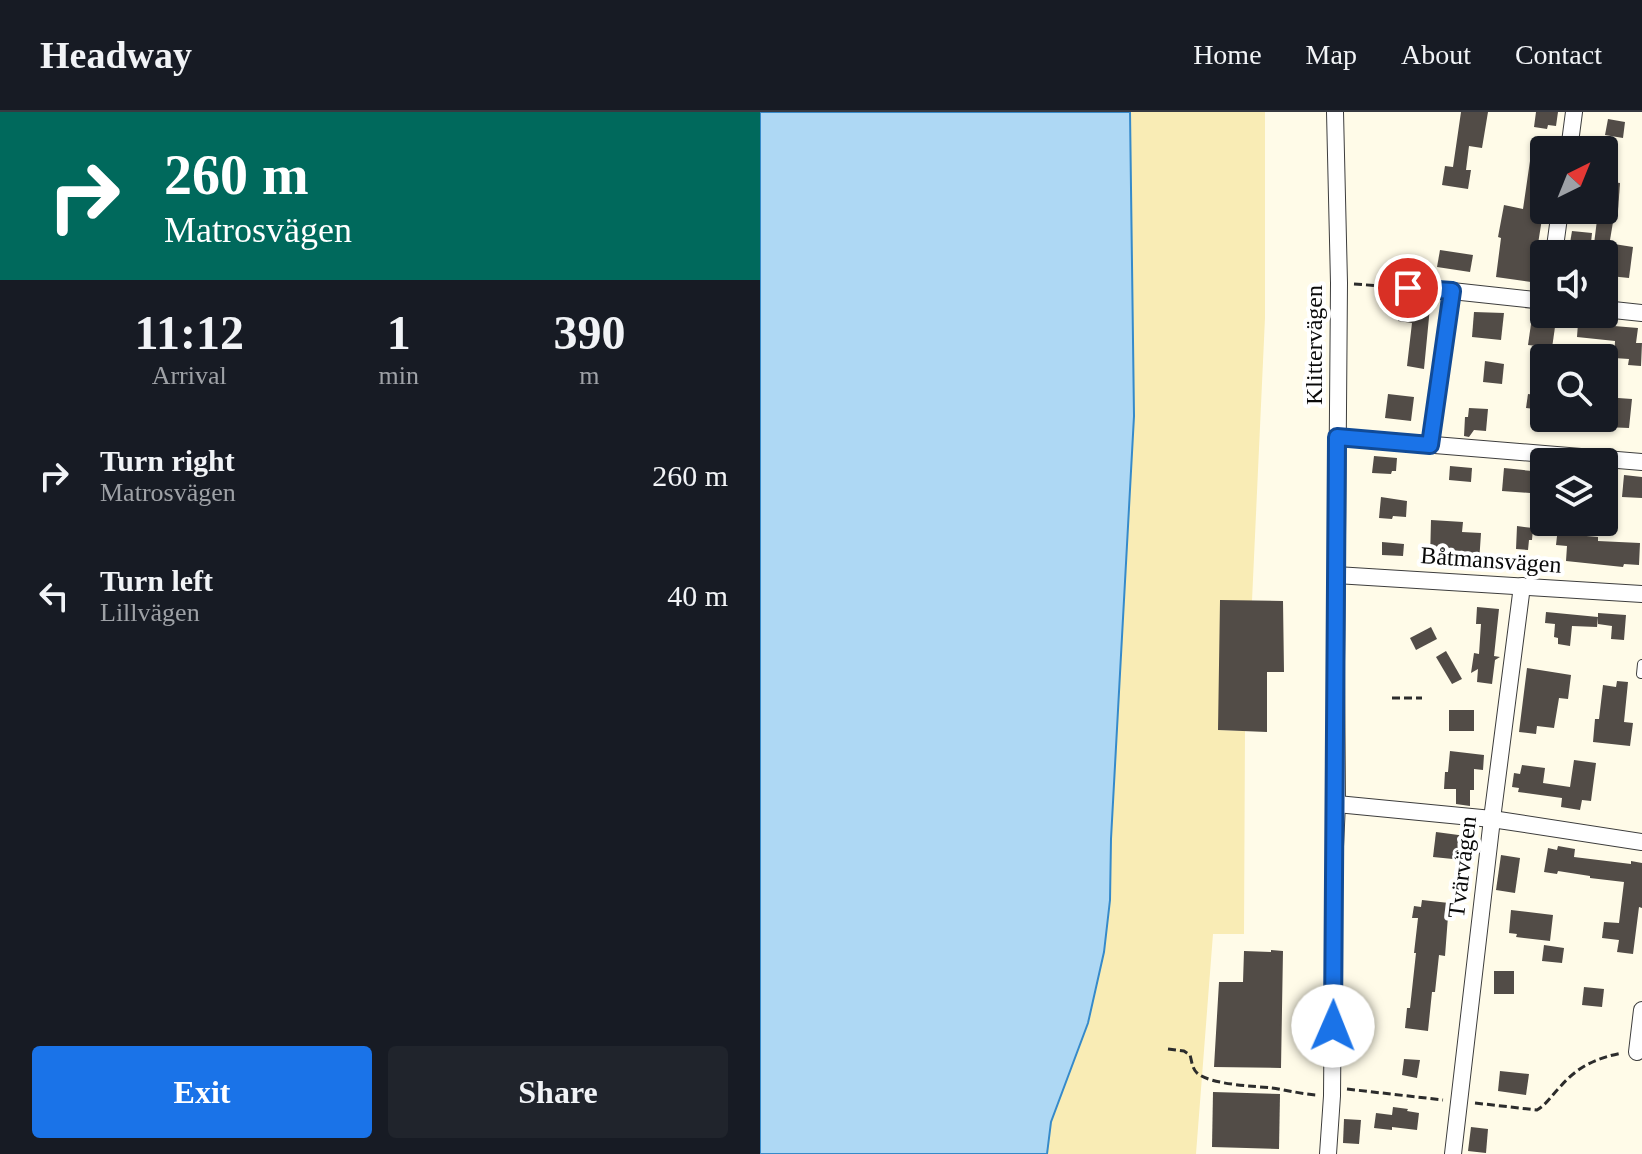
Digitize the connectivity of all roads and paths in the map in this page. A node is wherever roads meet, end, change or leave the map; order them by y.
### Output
1 (1335, 112) edge
2 (1574, 112) edge
3 (1571, 136) edge
4 (1339, 283) junction
5 (1408, 288) joint
6 (1452, 291) junction
7 (1530, 299) edge
8 (1618, 310) edge
9 (1642, 313) edge
10 (1337, 437) junction
11 (1430, 445) junction
12 (1642, 462) edge
13 (1336, 575) junction
14 (1522, 586) junction
15 (1642, 594) edge
16 (1392, 698) dead end
17 (1422, 698) dead end
18 (1337, 804) junction
19 (1492, 819) junction
20 (1642, 842) edge
21 (1642, 1010) edge
22 (1168, 1049) dead end
23 (1637, 1052) joint
24 (1332, 1092) junction
25 (1459, 1101) junction
26 (1328, 1154) edge
27 (1453, 1154) edge

1 - 4 street, Klittervägen
2 - 3 street
4 - 5 path
4 - 10 street, Klittervägen
5 - 6 street
6 - 7 street
6 - 11 street
8 - 9 street
10 - 11 street
10 - 13 street, Klittervägen
11 - 12 street
13 - 14 street, Båtmansvägen
13 - 18 street, Klittervägen
14 - 15 street, Båtmansvägen
14 - 19 street, Tvärvägen
16 - 17 path
18 - 19 street
18 - 24 street, Klittervägen
19 - 20 street
19 - 25 street, Tvärvägen
21 - 23 street
22 - 24 path
23 - 25 path
24 - 25 path
24 - 26 street, Klittervägen
25 - 27 street, Tvärvägen

